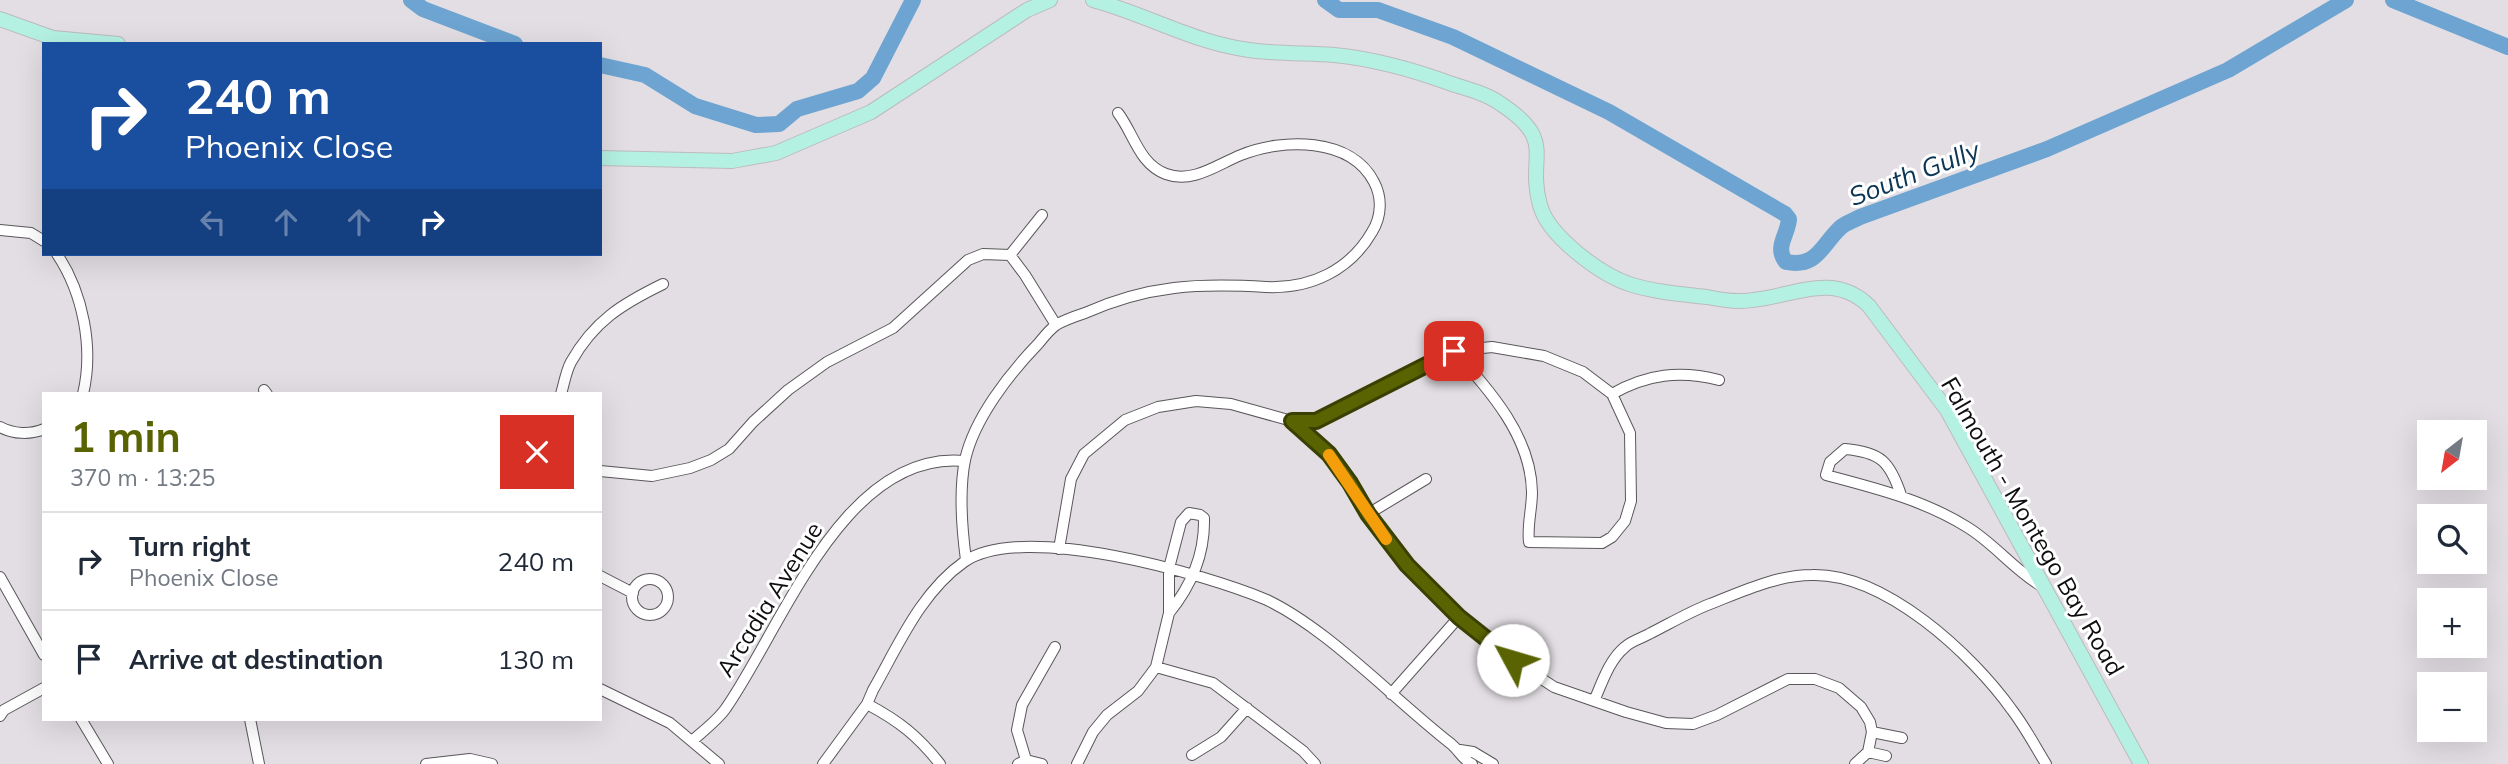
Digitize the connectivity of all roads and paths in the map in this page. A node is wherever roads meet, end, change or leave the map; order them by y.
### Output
1 (1050, 0) edge
2 (1094, 0) edge
3 (0, 19) edge
4 (96, 42) edge
5 (1118, 113) dead end
6 (602, 158) edge
7 (1042, 215) dead end
8 (0, 230) edge
9 (42, 240) edge
10 (1010, 255) junction
11 (58, 256) edge
12 (663, 284) dead end
13 (1056, 325) junction
14 (1454, 351) junction
15 (1718, 380) dead end
16 (83, 392) edge
17 (562, 392) edge
18 (1612, 394) junction
19 (1292, 421) junction
20 (0, 427) edge
21 (42, 430) edge
22 (965, 461) junction
23 (602, 471) edge
24 (1426, 479) dead end
25 (1901, 495) junction
26 (1368, 514) junction
27 (1059, 549) junction
28 (966, 560) junction
29 (1169, 568) junction
30 (1194, 575) junction
31 (0, 577) edge
32 (602, 577) edge
33 (2043, 587) junction
34 (633, 593) dead end
35 (1170, 614) junction
36 (1459, 617) junction
37 (1055, 648) dead end
38 (42, 651) edge
39 (1156, 667) junction
40 (42, 689) edge
41 (602, 690) edge
42 (1391, 694) junction
43 (1594, 701) junction
44 (867, 704) junction
45 (1247, 708) junction
46 (1, 710) edge
47 (82, 721) edge
48 (250, 721) edge
49 (1872, 732) junction
50 (1902, 738) dead end
51 (692, 741) junction
52 (1460, 750) junction
53 (1868, 752) junction
54 (1192, 755) dead end
55 (1886, 756) dead end
56 (1022, 762) edge
57 (108, 764) edge
58 (259, 764) edge
59 (426, 764) edge
60 (492, 764) edge
61 (719, 764) edge
62 (823, 764) edge
63 (940, 764) edge
64 (1042, 764) edge
65 (1077, 764) edge
66 (1315, 764) edge
67 (1453, 764) edge
68 (1472, 764) edge
69 (1493, 764) edge
70 (1855, 764) edge
71 (2046, 764) edge
72 (2141, 764) edge

1 - 6 main road
2 - 33 main road, Falmouth - Montego Bay Road
3 - 4 main road
5 - 13 street
7 - 10 street
8 - 9 street
10 - 13 street
10 - 23 street
11 - 16 street
12 - 17 street
13 - 22 street
14 - 18 street
14 - 18 street
14 - 19 street
15 - 18 street
19 - 26 street
19 - 27 street
20 - 21 street
22 - 28 street
22 - 51 street, Arcadia Avenue
24 - 26 street
25 - 25 street
25 - 33 street
26 - 36 street
27 - 28 street
27 - 29 street
28 - 44 street
29 - 30 street
29 - 30 street
29 - 35 street
30 - 35 street
30 - 42 street
31 - 38 street
32 - 34 street
33 - 72 main road, Falmouth - Montego Bay Road
35 - 39 street
36 - 42 street
36 - 43 street
37 - 56 street
39 - 45 street
39 - 65 street
40 - 46 street
41 - 51 street
42 - 52 street
43 - 49 street
43 - 71 street
44 - 62 street
44 - 63 street
45 - 54 street
45 - 66 street
47 - 57 street
48 - 58 street
49 - 50 street
49 - 53 street
51 - 61 street
52 - 67 street
52 - 68 street
52 - 69 street
53 - 55 street
53 - 70 street
56 - 64 street
59 - 60 street

